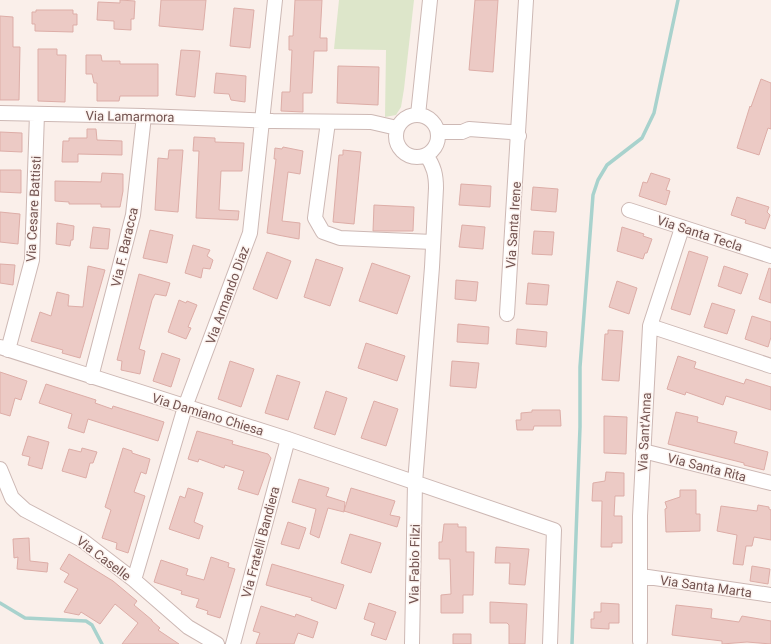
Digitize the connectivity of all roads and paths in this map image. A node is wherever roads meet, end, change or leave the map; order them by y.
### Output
1 (274, 0) edge
2 (430, 0) edge
3 (526, 0) edge
4 (0, 112) edge
5 (37, 114) junction
6 (418, 115) junction
7 (144, 116) junction
8 (261, 121) junction
9 (328, 122) junction
10 (397, 128) junction
11 (438, 132) junction
12 (519, 136) junction
13 (426, 155) junction
14 (629, 210) dead end
15 (682, 228) junction
16 (433, 242) junction
17 (771, 256) edge
18 (507, 314) dead end
19 (650, 326) junction
20 (4, 349) edge
21 (771, 366) edge
22 (91, 377) junction
23 (185, 408) junction
24 (288, 439) junction
25 (643, 451) junction
26 (0, 469) edge
27 (415, 483) junction
28 (771, 483) edge
29 (641, 576) junction
30 (134, 580) junction
31 (771, 595) edge
32 (640, 641) dead end
33 (217, 644) edge
34 (233, 644) edge
35 (412, 644) edge
36 (550, 644) edge

1 - 8 street, Via Armando Diaz
2 - 6 street
3 - 12 street, Via Santa Irene
4 - 5 street, Via Lamarmora
5 - 7 street, Via Lamarmora
5 - 20 street, Via Cesare Battisti
6 - 10 street
6 - 11 street
7 - 8 street, Via Lamarmora
7 - 22 street, Via F. Baracca
8 - 9 street, Via Lamarmora
8 - 23 street, Via Armando Diaz
9 - 10 street, Via Lamarmora
9 - 16 street
10 - 13 street
11 - 12 street
11 - 13 street
12 - 18 street, Via Santa Irene
13 - 16 street
14 - 15 street, Via Santa Tecla
15 - 17 street, Via Santa Tecla
15 - 19 street, Via Sant'Anna
16 - 27 street
19 - 21 street
19 - 25 street, Via Sant'Anna
20 - 22 street, Via Damiano Chiesa
22 - 23 street, Via Damiano Chiesa
23 - 24 street, Via Damiano Chiesa
23 - 30 street, Via Armando Diaz
24 - 27 street, Via Damiano Chiesa
24 - 34 street, Via Fratelli Bandiera
25 - 28 street, Via Santa Rita
25 - 29 street, Via Sant'Anna
26 - 30 street, Via Caselle
27 - 35 street, Via Fabio Filzi
27 - 36 street, Via Damiano Chiesa
29 - 31 street, Via Santa Marta
29 - 32 street, Via Sant'Anna
30 - 33 street, Via Caselle

